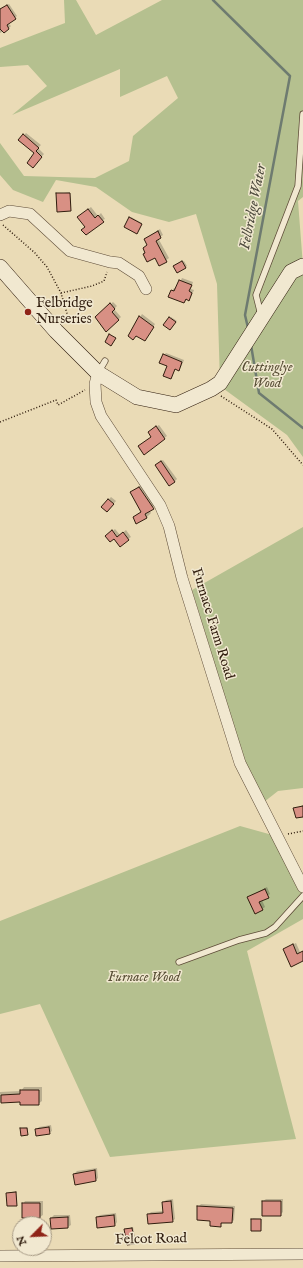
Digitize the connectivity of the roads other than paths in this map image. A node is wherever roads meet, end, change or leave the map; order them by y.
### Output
1 (303, 114) edge
2 (0, 215) edge
3 (303, 266) edge
4 (0, 267) edge
5 (146, 289) dead end
6 (258, 324) junction
7 (99, 373) junction
8 (303, 886) edge
9 (303, 896) edge
10 (179, 962) dead end
11 (303, 1254) edge
12 (0, 1256) edge

1 - 6 lane
2 - 5 street
3 - 6 street
4 - 7 street
6 - 7 street
7 - 8 street, Furnace Farm Road
9 - 10 lane
11 - 12 street, Felcot Road

